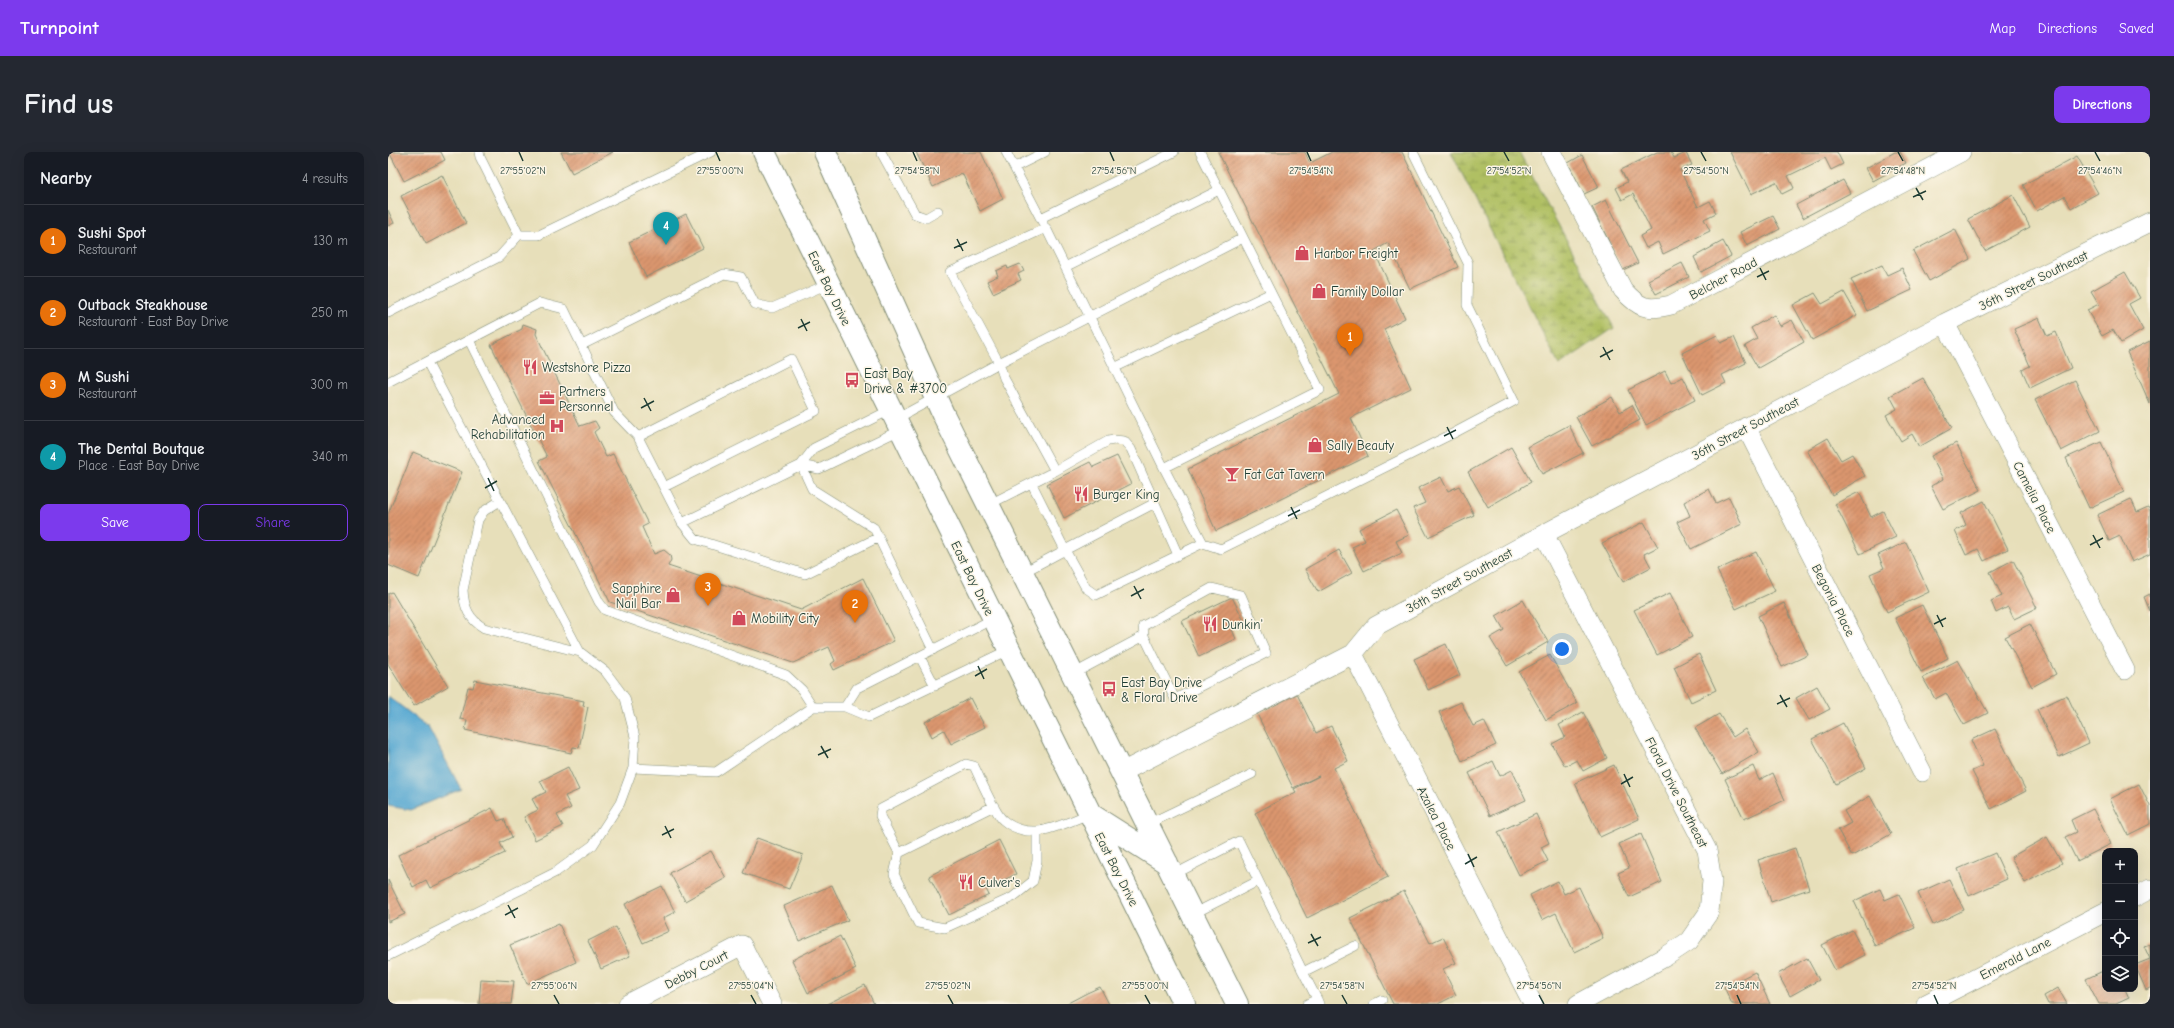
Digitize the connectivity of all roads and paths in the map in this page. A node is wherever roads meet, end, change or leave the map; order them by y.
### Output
1 (479, 152) edge
2 (711, 152) edge
3 (764, 152) edge
4 (825, 152) edge
5 (881, 152) edge
6 (1006, 152) edge
7 (1045, 152) edge
8 (1174, 152) edge
9 (1200, 152) edge
10 (1413, 152) edge
11 (1551, 152) edge
12 (1961, 152) edge
13 (1015, 167) junction
14 (1219, 190) junction
15 (938, 211) dead end
16 (1041, 218) junction
17 (2150, 222) edge
18 (1046, 228) junction
19 (519, 235) junction
20 (1243, 238) junction
21 (1065, 267) junction
22 (828, 284) junction
23 (1271, 293) junction
24 (388, 313) edge
25 (1088, 317) junction
26 (1945, 323) junction
27 (468, 340) junction
28 (582, 345) junction
29 (426, 362) junction
30 (999, 363) junction
31 (1114, 368) junction
32 (388, 382) edge
33 (936, 397) junction
34 (895, 420) junction
35 (1746, 427) junction
36 (638, 437) junction
37 (801, 465) junction
38 (1164, 468) junction
39 (1055, 471) junction
40 (1032, 484) junction
41 (664, 487) junction
42 (500, 501) junction
43 (1155, 503) junction
44 (988, 505) junction
45 (682, 523) junction
46 (1544, 534) junction
47 (879, 537) junction
48 (1203, 543) junction
49 (1065, 550) junction
50 (1178, 555) junction
51 (1022, 573) junction
52 (994, 619) junction
53 (1144, 636) junction
54 (932, 650) junction
55 (1008, 650) junction
56 (580, 652) junction
57 (1353, 654) junction
58 (920, 657) junction
59 (2125, 670) dead end
60 (1072, 674) junction
61 (935, 686) junction
62 (845, 706) junction
63 (813, 707) junction
64 (633, 768) junction
65 (1122, 772) junction
66 (1922, 772) dead end
67 (1252, 774) dead end
68 (994, 806) junction
69 (1089, 814) junction
70 (1148, 824) junction
71 (1037, 832) junction
72 (899, 853) junction
73 (1170, 869) junction
74 (1258, 881) junction
75 (2150, 889) edge
76 (2138, 895) edge
77 (1193, 914) junction
78 (2102, 914) edge
79 (1355, 946) dead end
80 (388, 956) edge
81 (1303, 972) junction
82 (1382, 1000) dead end
83 (1318, 1002) edge
84 (628, 1004) edge
85 (772, 1004) edge
86 (1184, 1004) edge
87 (1237, 1004) edge
88 (1307, 1004) edge
89 (1374, 1004) edge
90 (1533, 1004) edge
91 (1578, 1004) edge
92 (1926, 1004) edge

1 - 19 lane
2 - 19 lane
3 - 22 main road, East Bay Drive
4 - 33 main road
5 - 15 lane
6 - 13 lane
7 - 13 lane
8 - 16 lane
9 - 14 lane
10 - 48 lane
11 - 12 street, Belcher Road
13 - 16 lane
14 - 20 lane
14 - 21 lane
16 - 18 lane
17 - 26 street, 36th Street Southeast
18 - 21 lane
18 - 30 lane
19 - 24 lane
20 - 23 lane
20 - 25 lane
21 - 25 lane
22 - 28 lane
22 - 34 main road, East Bay Drive
23 - 31 lane
23 - 38 lane
25 - 30 lane
25 - 31 lane
26 - 35 street, 36th Street Southeast
26 - 59 street, Camelia Place
27 - 28 lane
27 - 29 lane
27 - 63 lane
28 - 36 lane
29 - 32 lane
29 - 42 lane
30 - 33 lane
30 - 39 lane
31 - 38 lane
33 - 34 lane
33 - 44 main road
34 - 37 lane
34 - 37 lane
34 - 52 main road, East Bay Drive
35 - 46 street, 36th Street Southeast
35 - 66 street, Begonia Place
36 - 41 lane
36 - 41 lane
37 - 45 lane
37 - 47 lane
38 - 48 lane
39 - 40 lane
39 - 43 lane
40 - 44 lane
40 - 49 lane
41 - 45 lane
42 - 56 lane
42 - 56 lane
43 - 49 lane
43 - 50 lane
44 - 51 main road
45 - 47 lane
46 - 57 street, 36th Street Southeast
46 - 91 street, Floral Drive Southeast
47 - 54 lane
48 - 50 lane
49 - 50 lane
49 - 51 lane
51 - 60 main road
52 - 54 lane
52 - 55 main road, East Bay Drive
53 - 53 lane
53 - 60 lane
54 - 58 lane
55 - 61 lane
55 - 69 main road, East Bay Drive
56 - 64 lane
57 - 65 street
57 - 90 street, Azalea Place
58 - 61 lane
58 - 62 lane
60 - 65 main road
61 - 62 lane
62 - 63 lane
63 - 64 lane
64 - 80 lane
65 - 70 main road
67 - 70 lane
68 - 71 lane
68 - 72 lane
68 - 72 lane
69 - 71 lane
69 - 73 main road
69 - 86 main road, East Bay Drive
70 - 73 main road
71 - 72 lane
73 - 74 lane
73 - 77 main road
74 - 77 lane
74 - 81 lane
75 - 76 street
77 - 87 main road
78 - 92 street, Emerald Lane
79 - 81 lane
81 - 83 lane
82 - 89 lane
83 - 88 lane
84 - 85 street, Debby Court

